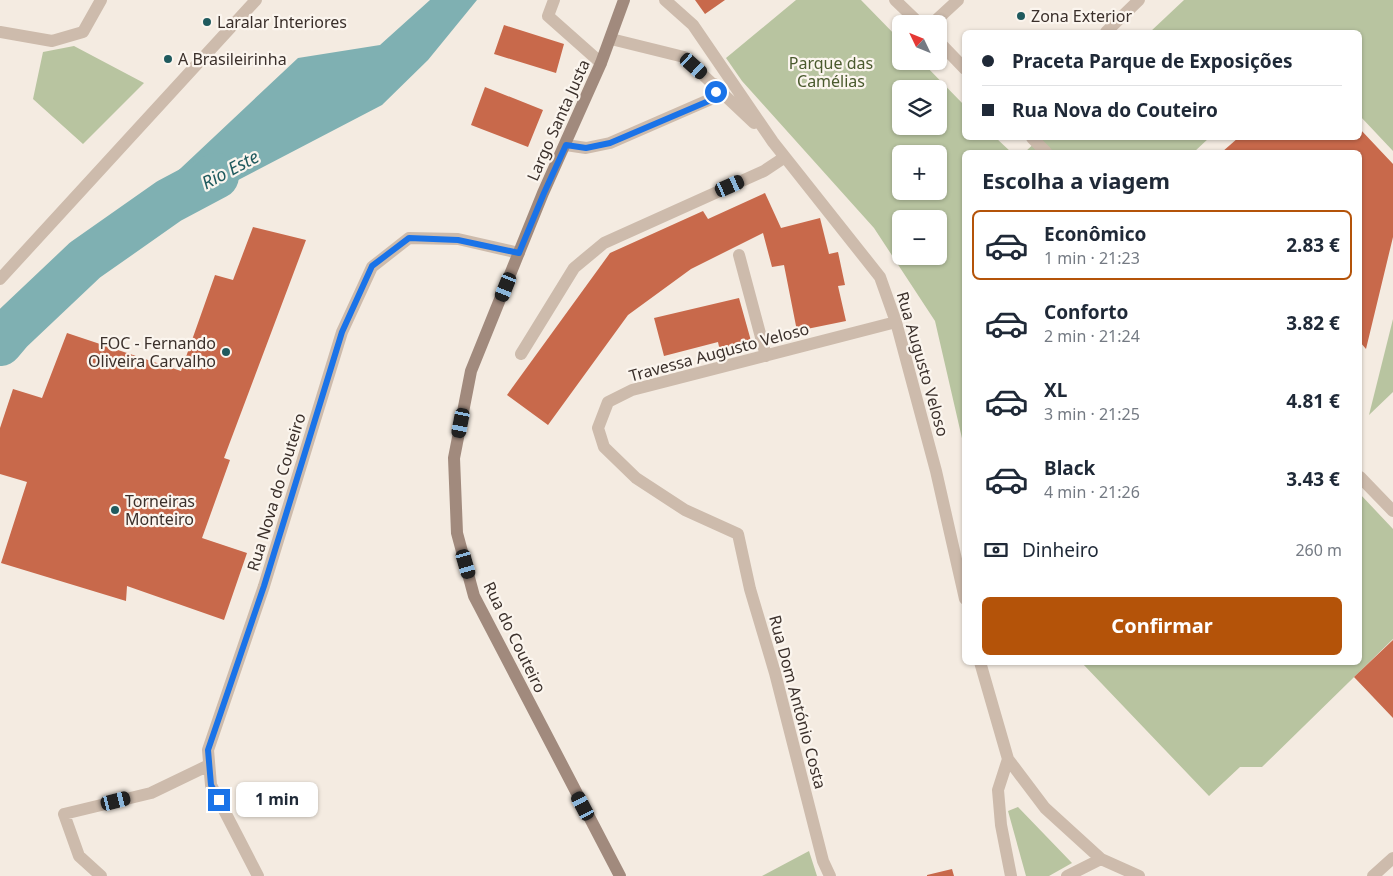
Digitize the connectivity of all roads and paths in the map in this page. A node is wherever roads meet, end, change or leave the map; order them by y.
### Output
1 (102, 0) edge
2 (256, 0) edge
3 (554, 0) edge
4 (624, 0) edge
5 (665, 0) edge
6 (895, 0) edge
7 (958, 0) edge
8 (1139, 0) edge
9 (911, 15) edge
10 (942, 15) edge
11 (1108, 30) edge
12 (0, 32) edge
13 (611, 39) junction
14 (948, 51) edge
15 (601, 62) junction
16 (962, 66) edge
17 (714, 84) junction
18 (1034, 140) edge
19 (774, 142) junction
20 (566, 145) junction
21 (1044, 150) edge
22 (785, 157) junction
23 (519, 253) junction
24 (739, 255) dead end
25 (0, 279) edge
26 (896, 322) junction
27 (521, 354) dead end
28 (766, 356) junction
29 (1362, 479) edge
30 (1393, 511) edge
31 (738, 534) joint
32 (962, 586) edge
33 (981, 665) edge
34 (1008, 759) junction
35 (209, 764) junction
36 (1101, 858) junction
37 (1393, 858) edge
38 (101, 876) edge
39 (258, 876) edge
40 (620, 876) edge
41 (830, 876) edge
42 (1011, 876) edge
43 (1067, 876) edge
44 (1139, 876) edge
45 (1373, 876) edge

1 - 12 street
2 - 25 street
3 - 15 street
4 - 13 main road, Largo Santa Justa
5 - 19 street, Rua Augusto Veloso
6 - 9 street
7 - 10 street
8 - 11 street
13 - 15 main road, Largo Santa Justa
13 - 17 street, Rua Augusto Veloso
14 - 16 street
15 - 20 main road, Largo Santa Justa
17 - 19 street, Rua Augusto Veloso
17 - 20 street
18 - 21 street
19 - 22 street, Rua Augusto Veloso
20 - 23 main road, Largo Santa Justa
22 - 26 street, Rua Augusto Veloso
22 - 27 street
23 - 35 street, Rua Nova do Couteiro
23 - 40 main road, Rua do Couteiro
24 - 28 street
26 - 28 street, Travessa Augusto Veloso
26 - 32 street, Rua Augusto Veloso
28 - 31 street, Travessa Augusto Veloso
29 - 30 street
31 - 41 street, Rua Dom António Costa
33 - 34 street
34 - 36 street
34 - 42 street
35 - 38 street
35 - 39 street, Rua Nova do Couteiro
36 - 43 street
36 - 44 street
37 - 45 street

